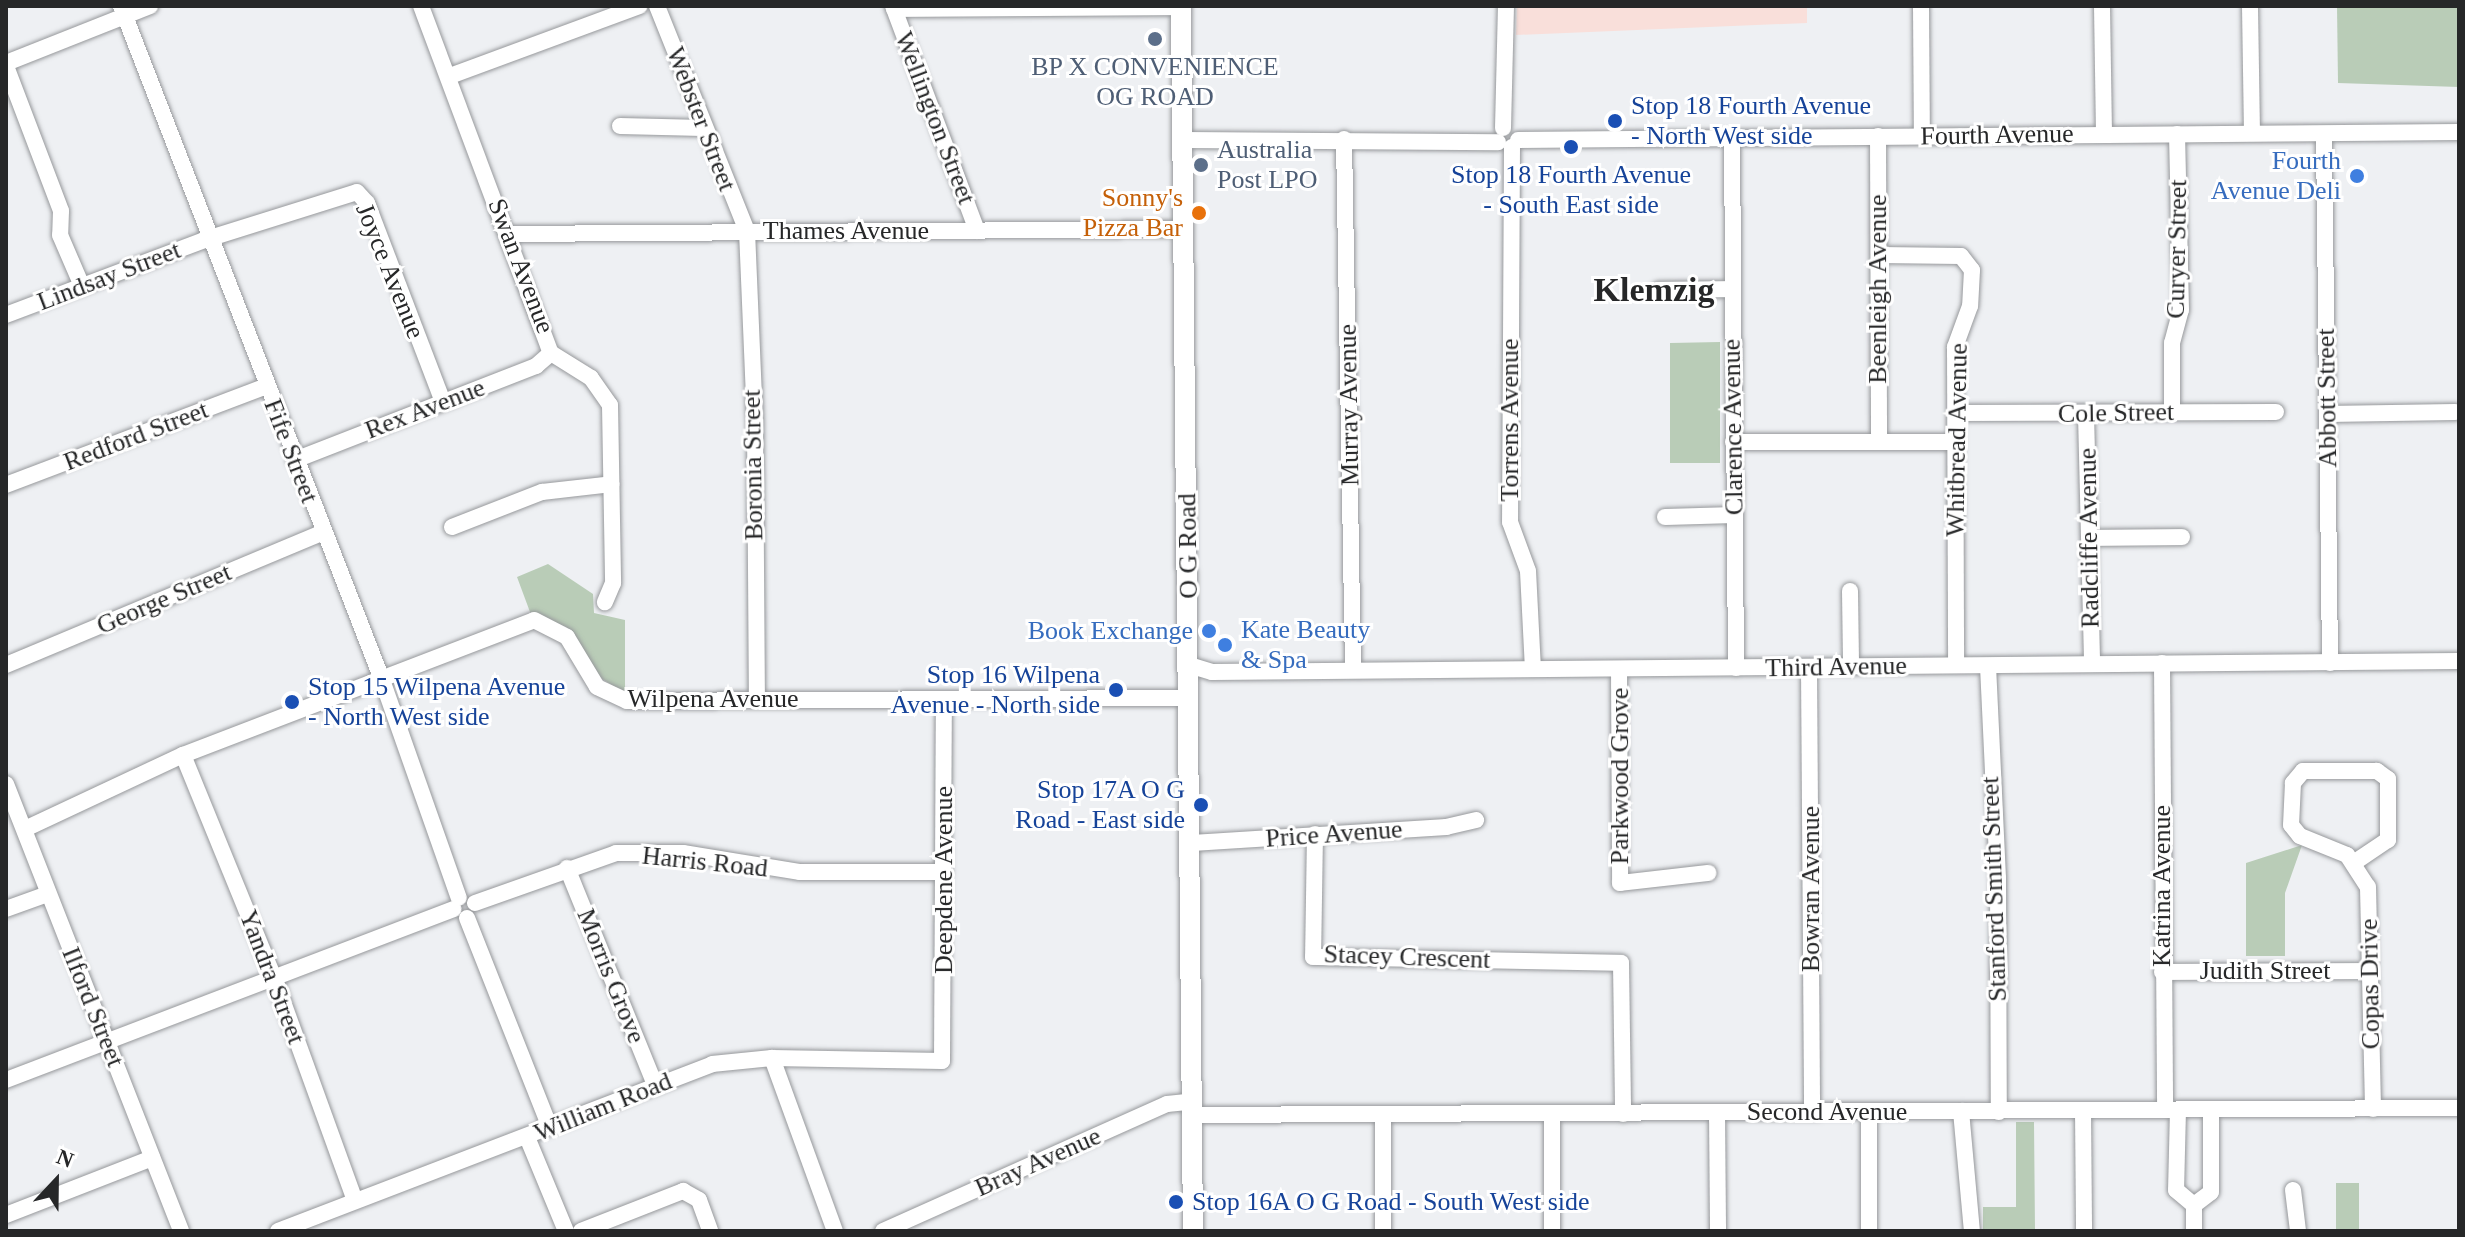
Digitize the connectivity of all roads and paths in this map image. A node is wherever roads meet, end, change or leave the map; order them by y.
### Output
1 (150, 6) edge
2 (421, 6) edge
3 (639, 6) edge
4 (657, 6) edge
5 (1506, 6) edge
6 (1921, 6) edge
7 (2102, 6) edge
8 (2250, 6) edge
9 (893, 7) edge
10 (1181, 7) edge
11 (123, 11) edge
12 (6, 64) edge
13 (450, 76) junction
14 (620, 126) dead end
15 (703, 128) junction
16 (2459, 132) edge
17 (2104, 133) junction
18 (2252, 133) junction
19 (2177, 134) junction
20 (2324, 134) junction
21 (1922, 135) junction
22 (1878, 136) junction
23 (1508, 138) junction
24 (1732, 138) junction
25 (1344, 139) junction
26 (1184, 140) junction
27 (1184, 229) junction
28 (747, 231) junction
29 (977, 231) junction
30 (508, 234) junction
31 (213, 240) junction
32 (1879, 255) junction
33 (82, 286) junction
34 (1731, 289) junction
35 (1659, 290) dead end
36 (6, 315) edge
37 (551, 353) junction
38 (266, 386) junction
39 (443, 402) junction
40 (2172, 412) junction
41 (2276, 412) dead end
42 (2455, 412) dead end
43 (1956, 413) junction
44 (2086, 414) junction
45 (2327, 414) junction
46 (1733, 442) junction
47 (1879, 442) junction
48 (1954, 442) junction
49 (295, 460) junction
50 (612, 484) junction
51 (6, 485) edge
52 (1735, 515) junction
53 (1665, 517) dead end
54 (452, 527) dead end
55 (322, 533) junction
56 (2182, 537) dead end
57 (2090, 538) junction
58 (1850, 591) dead end
59 (605, 602) dead end
60 (2459, 661) edge
61 (2092, 663) junction
62 (2162, 663) junction
63 (2330, 663) junction
64 (1956, 664) junction
65 (6, 665) edge
66 (1988, 666) junction
67 (1851, 667) junction
68 (1736, 668) junction
69 (1809, 668) junction
70 (1533, 669) junction
71 (1353, 670) junction
72 (1619, 670) junction
73 (381, 677) junction
74 (1190, 682) junction
75 (757, 699) junction
76 (944, 699) junction
77 (183, 755) junction
78 (6, 784) edge
79 (1476, 820) dead end
80 (27, 828) junction
81 (1315, 834) junction
82 (1192, 843) junction
83 (2355, 862) junction
84 (567, 868) junction
85 (944, 872) junction
86 (1708, 873) dead end
87 (48, 894) junction
88 (464, 907) junction
89 (6, 909) edge
90 (2368, 971) junction
91 (2162, 972) junction
92 (274, 977) junction
93 (107, 1041) junction
94 (772, 1058) junction
95 (942, 1061) joint
96 (6, 1080) edge
97 (655, 1085) junction
98 (1194, 1108) junction
99 (2459, 1108) edge
100 (2373, 1109) junction
101 (2083, 1110) junction
102 (2172, 1110) junction
103 (2211, 1110) junction
104 (1812, 1111) junction
105 (1961, 1111) junction
106 (1717, 1112) junction
107 (1869, 1112) junction
108 (1999, 1112) junction
109 (1383, 1114) junction
110 (1552, 1114) junction
111 (1623, 1114) junction
112 (549, 1125) junction
113 (527, 1137) junction
114 (152, 1158) junction
115 (2293, 1190) dead end
116 (355, 1201) junction
117 (2194, 1205) junction
118 (6, 1215) edge
119 (181, 1231) edge
120 (278, 1231) edge
121 (566, 1231) edge
122 (581, 1231) edge
123 (710, 1231) edge
124 (835, 1231) edge
125 (883, 1231) edge
126 (1193, 1231) edge
127 (1383, 1231) edge
128 (1552, 1231) edge
129 (1718, 1231) edge
130 (1869, 1231) edge
131 (1972, 1231) edge
132 (2084, 1231) edge
133 (2194, 1231) edge
134 (2298, 1231) edge

1 - 11 street
2 - 13 street, Swan Avenue
3 - 13 street
4 - 15 street, Webster Street
5 - 23 street, Torrens Avenue
6 - 21 street
7 - 17 street
8 - 18 street
9 - 10 street
9 - 29 street, Wellington Street
10 - 26 main road, O G Road
11 - 12 street
11 - 31 street, Fife Street
12 - 33 street
13 - 30 street, Swan Avenue
14 - 15 street
15 - 28 street, Webster Street
16 - 20 street, Fourth Avenue
17 - 19 street, Fourth Avenue
17 - 21 street, Fourth Avenue
18 - 19 street, Fourth Avenue
18 - 20 street, Fourth Avenue
19 - 40 street, Curyer Street
20 - 45 street, Abbott Street
21 - 22 street, Fourth Avenue
22 - 24 street, Fourth Avenue
22 - 32 street, Beenleigh Avenue
23 - 24 street, Fourth Avenue
23 - 25 street, Fourth Avenue
23 - 70 street, Torrens Avenue
24 - 34 street, Clarence Avenue
25 - 26 street, Fourth Avenue
25 - 71 street, Murray Avenue
26 - 27 main road, O G Road
27 - 29 street, Thames Avenue
27 - 74 main road, O G Road
28 - 29 street, Thames Avenue
28 - 30 street, Thames Avenue
28 - 75 street, Boronia Street
30 - 37 street, Swan Avenue
31 - 33 street, Lindsay Street
31 - 38 street, Fife Street
31 - 39 street, Joyce Avenue
32 - 43 street, Whitbread Avenue
32 - 47 street, Beenleigh Avenue
33 - 36 street, Lindsay Street
34 - 35 street
34 - 46 street, Clarence Avenue
37 - 39 street, Rex Avenue
37 - 50 street, Swan Avenue
38 - 49 street, Fife Street
38 - 51 street, Redford Street
39 - 49 street, Rex Avenue
40 - 41 street, Cole Street
40 - 44 street, Cole Street
42 - 45 street
43 - 44 street, Cole Street
43 - 48 street, Whitbread Avenue
44 - 57 street, Radcliffe Avenue
45 - 63 street, Abbott Street
46 - 47 street
46 - 52 street, Clarence Avenue
47 - 48 street
48 - 64 street, Whitbread Avenue
49 - 55 street, Fife Street
50 - 54 street
50 - 59 street, Swan Avenue
52 - 53 street
52 - 68 street, Clarence Avenue
55 - 65 street, George Street
55 - 73 street, Fife Street
56 - 57 street
57 - 61 street, Radcliffe Avenue
58 - 67 street
60 - 63 street, Third Avenue
61 - 62 street, Third Avenue
61 - 66 street, Third Avenue
62 - 63 street, Third Avenue
62 - 91 street, Katrina Avenue
64 - 66 street, Third Avenue
64 - 67 street, Third Avenue
66 - 108 street, Stanford Smith Street
67 - 69 street, Third Avenue
68 - 69 street, Third Avenue
68 - 72 street, Third Avenue
69 - 104 street, Bowran Avenue
70 - 71 street, Third Avenue
70 - 72 street, Third Avenue
71 - 74 street, Third Avenue
72 - 86 street, Parkwood Grove
73 - 75 street, Wilpena Avenue
73 - 77 street, Wilpena Avenue
73 - 88 street, Fife Street
74 - 76 street, Wilpena Avenue
74 - 82 main road, O G Road
75 - 76 street, Wilpena Avenue
76 - 85 street, Deepdene Avenue
77 - 80 street, Wilpena Avenue
77 - 92 street, Yandra Street
78 - 80 street, Ilford Street
79 - 81 street, Price Avenue
80 - 87 street, Ilford Street
81 - 82 street, Price Avenue
81 - 111 street, Stacey Crescent
82 - 98 main road, O G Road
83 - 83 street
83 - 90 street, Copas Drive
84 - 85 street, Harris Road
84 - 88 street, Harris Road
84 - 97 street, Morris Grove
85 - 95 street, Deepdene Avenue
87 - 89 street
87 - 93 street, Ilford Street
88 - 92 street, Harris Road
88 - 112 street, Fife Street
90 - 91 street, Judith Street
90 - 100 street, Copas Drive
91 - 102 street, Katrina Avenue
92 - 93 street, Harris Road
92 - 116 street, Yandra Street
93 - 96 street, Harris Road
93 - 114 street, Ilford Street
94 - 95 street, William Road
94 - 97 street, William Road
94 - 124 street
97 - 112 street, William Road
98 - 109 street, Second Avenue
98 - 125 street, Bray Avenue
98 - 126 main road, O G Road
99 - 100 street, Second Avenue
100 - 103 street, Second Avenue
101 - 102 street, Second Avenue
101 - 108 street, Second Avenue
101 - 132 street
102 - 103 street, Second Avenue
102 - 117 street, Katrina Avenue
103 - 117 street
104 - 106 street, Second Avenue
104 - 107 street, Second Avenue
105 - 107 street, Second Avenue
105 - 108 street, Second Avenue
105 - 131 street
106 - 111 street, Second Avenue
106 - 129 street
107 - 130 street
109 - 110 street, Second Avenue
109 - 127 street
110 - 111 street, Second Avenue
110 - 128 street
112 - 113 street, William Road
113 - 116 street, William Road
113 - 121 street
114 - 118 street
114 - 119 street, Ilford Street
115 - 134 street
116 - 120 street, William Road
117 - 133 street
122 - 123 street

